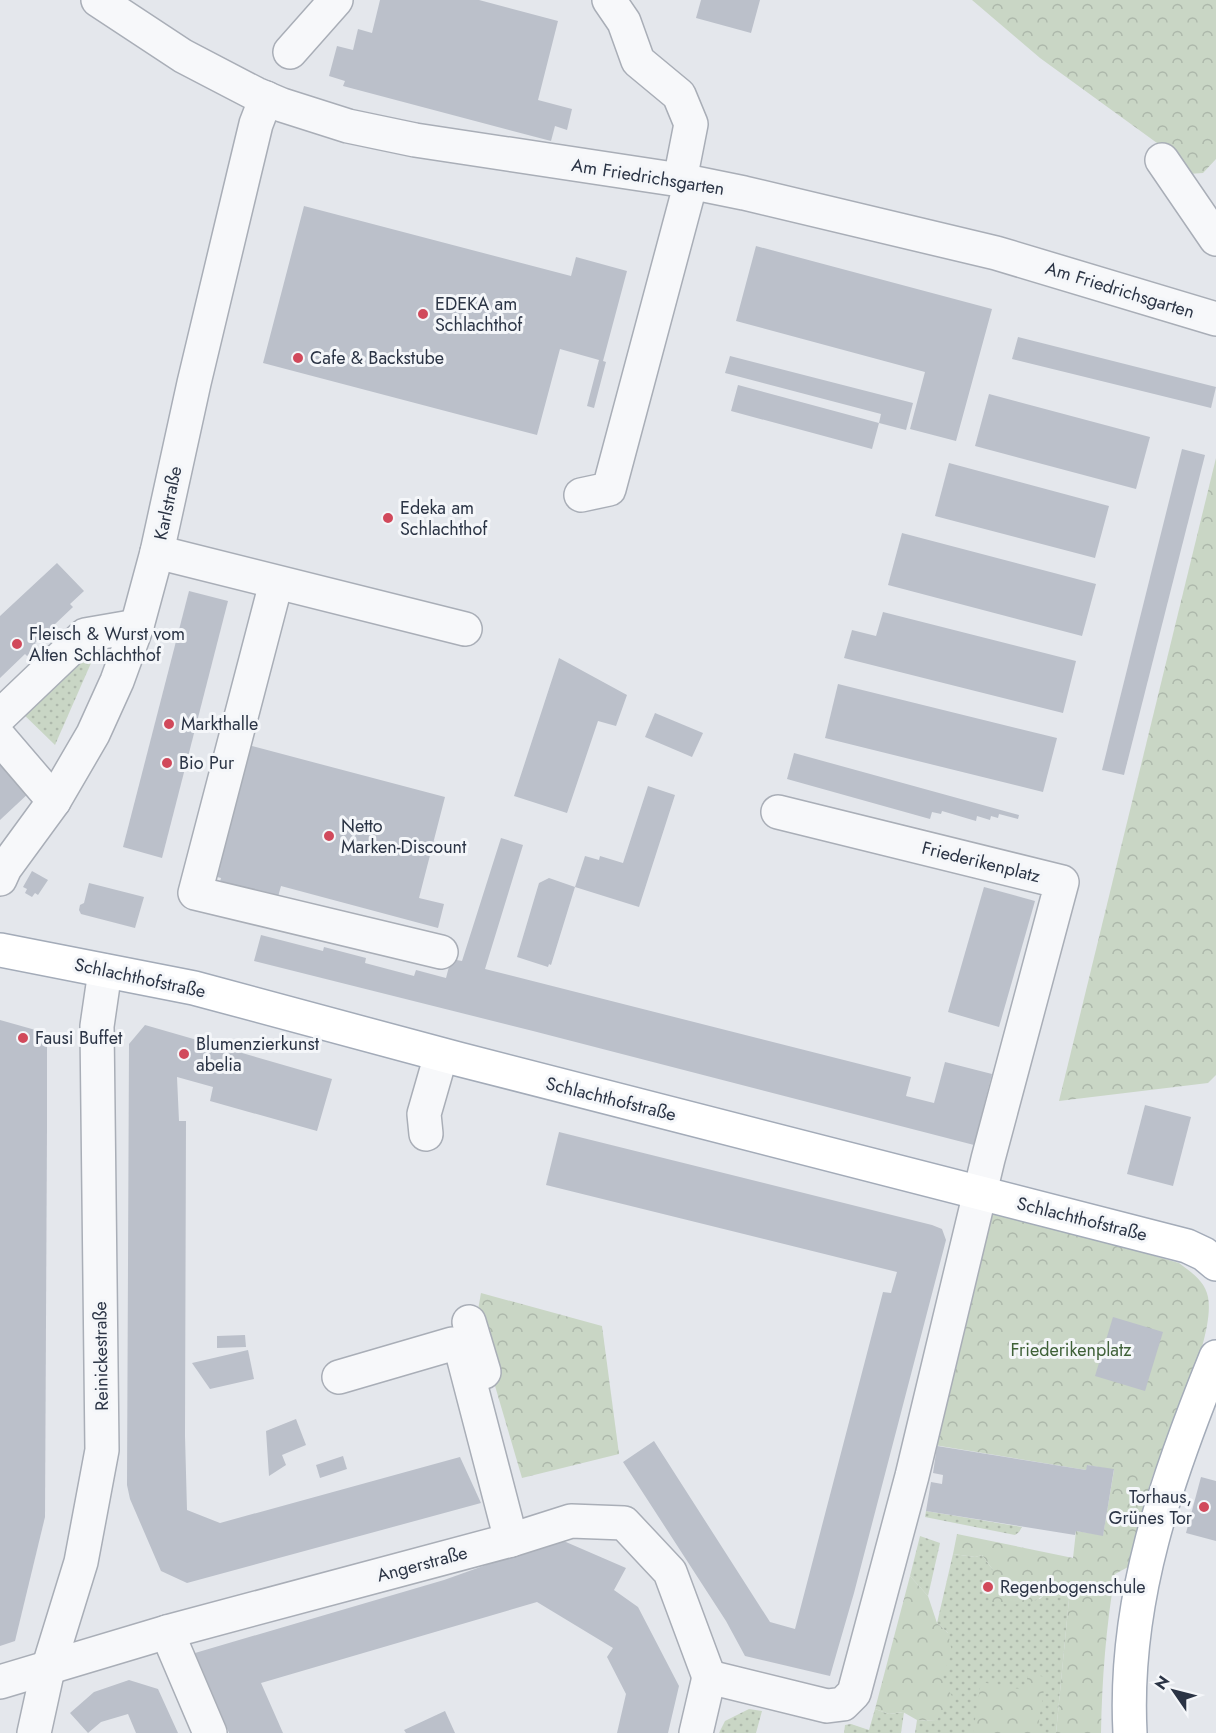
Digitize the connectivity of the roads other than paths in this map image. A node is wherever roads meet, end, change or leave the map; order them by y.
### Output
1 (98, 0) edge
2 (336, 0) edge
3 (609, 0) edge
4 (290, 52) dead end
5 (266, 98) junction
6 (1162, 160) dead end
7 (685, 181) junction
8 (1216, 239) edge
9 (1216, 319) edge
10 (581, 495) dead end
11 (157, 552) junction
12 (276, 583) junction
13 (137, 626) junction
14 (465, 629) dead end
15 (0, 716) edge
16 (0, 738) edge
17 (54, 801) junction
18 (778, 812) dead end
19 (0, 879) edge
20 (0, 950) edge
21 (441, 952) dead end
22 (105, 971) junction
23 (441, 1055) junction
24 (426, 1134) dead end
25 (980, 1193) junction
26 (1216, 1264) edge
27 (469, 1322) dead end
28 (1216, 1356) edge
29 (339, 1377) dead end
30 (520, 1537) junction
31 (166, 1632) junction
32 (48, 1668) junction
33 (709, 1677) junction
34 (0, 1683) edge
35 (34, 1733) edge
36 (210, 1733) edge
37 (696, 1733) edge
38 (1130, 1733) edge

1 - 5 street, Am Friedrichsgarten
2 - 4 street
3 - 7 street
5 - 7 street, Am Friedrichsgarten
5 - 11 street, Karlstraße
6 - 8 street
7 - 9 street, Am Friedrichsgarten
7 - 10 street
11 - 12 street
11 - 13 street, Karlstraße
12 - 14 street
12 - 21 street
13 - 15 street
13 - 17 street, Karlstraße
16 - 17 street
17 - 19 street, Karlstraße
18 - 25 street, Friederikenplatz
20 - 22 main road, Schlachthofstraße
22 - 23 main road, Schlachthofstraße
22 - 32 street, Reinickestraße
23 - 24 street
23 - 25 main road, Schlachthofstraße
25 - 26 main road, Schlachthofstraße
25 - 33 street, Friederikenplatz
27 - 30 street
28 - 38 main road
29 - 30 street
30 - 31 street, Angerstraße
30 - 33 street, Angerstraße
31 - 32 street, Angerstraße
31 - 36 street
32 - 34 street, Angerstraße
32 - 35 street, Reinickestraße
33 - 37 street

